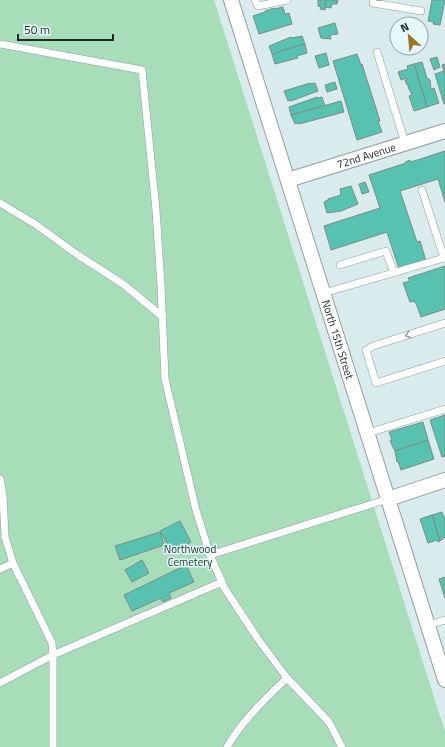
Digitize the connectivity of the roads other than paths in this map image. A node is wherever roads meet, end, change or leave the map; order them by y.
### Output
1 (231, 0) edge
2 (255, 0) edge
3 (287, 0) edge
4 (373, 0) edge
5 (421, 11) dead end
6 (0, 44) edge
7 (377, 52) dead end
8 (445, 131) edge
9 (405, 143) junction
10 (288, 180) junction
11 (422, 190) dead end
12 (0, 204) edge
13 (340, 265) dead end
14 (394, 273) junction
15 (324, 293) junction
16 (163, 317) junction
17 (445, 323) edge
18 (445, 361) edge
19 (445, 409) edge
20 (368, 433) junction
21 (0, 479) edge
22 (445, 480) edge
23 (388, 499) junction
24 (210, 555) junction
25 (13, 564) junction
26 (0, 569) edge
27 (222, 582) junction
28 (445, 620) edge
29 (428, 625) junction
30 (54, 655) junction
31 (287, 678) junction
32 (445, 680) edge
33 (0, 683) edge
34 (53, 747) edge
35 (227, 747) edge
36 (342, 747) edge

1 - 10 street, North 15th Street
2 - 3 lane
4 - 5 lane
6 - 16 lane
7 - 9 lane
8 - 9 street, 72nd Avenue
9 - 10 street, 72nd Avenue
10 - 15 street, North 15th Street
11 - 14 lane
12 - 16 lane
13 - 14 lane
14 - 15 lane
15 - 20 street, North 15th Street
16 - 24 lane
17 -> 18 lane
19 - 20 lane
20 - 23 street, North 15th Street
21 - 25 lane
22 - 23 street
23 - 24 lane
23 - 29 street, North 15th Street
24 - 27 lane
25 - 26 lane
25 - 30 lane
27 - 30 lane
27 - 31 lane
28 - 29 lane
29 - 32 street, North 15th Street
30 - 33 lane
30 - 34 lane
31 - 35 lane
31 - 36 lane

